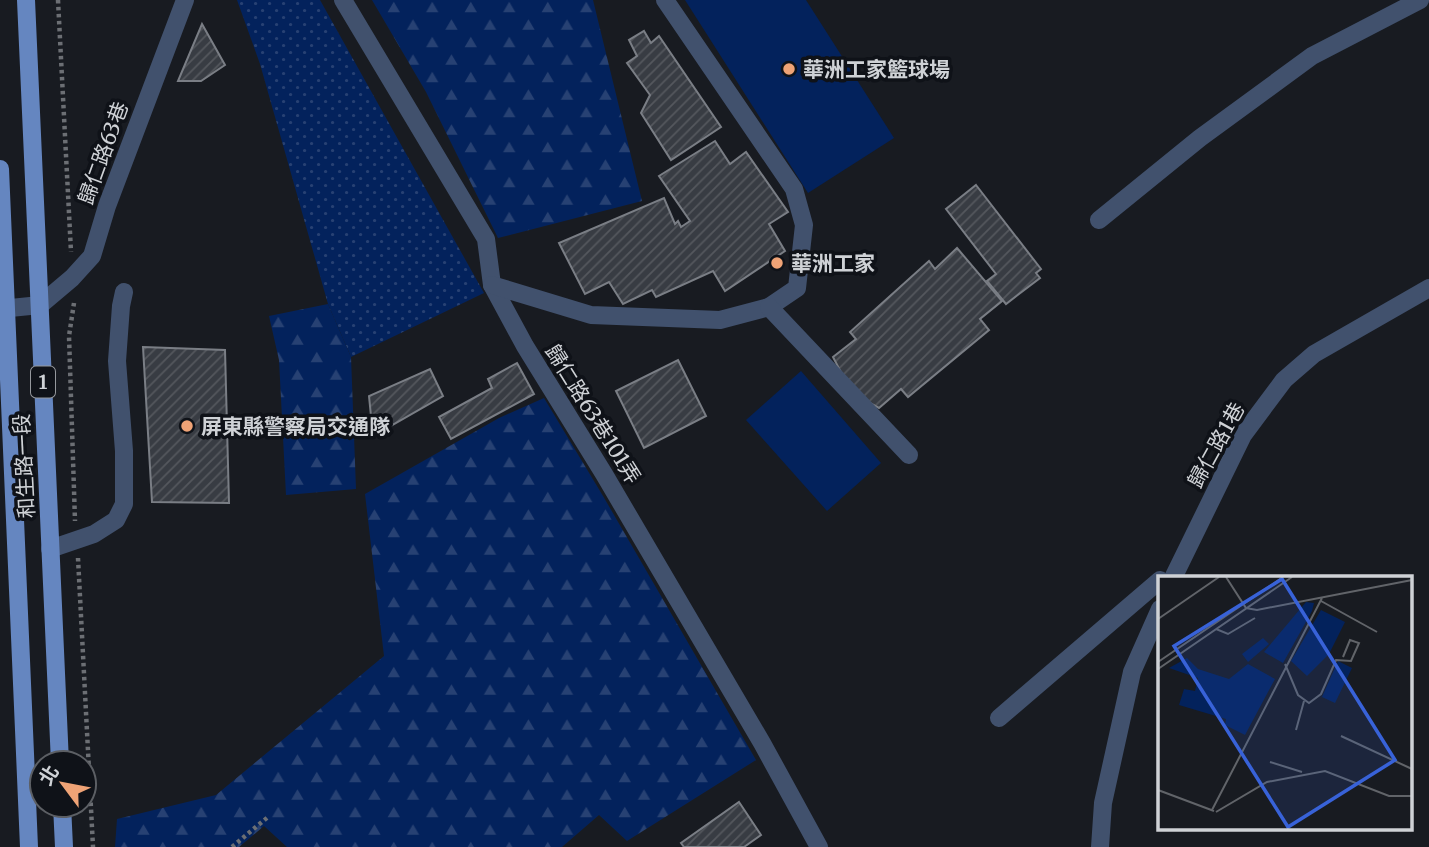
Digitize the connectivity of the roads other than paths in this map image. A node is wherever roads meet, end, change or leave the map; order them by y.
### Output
1 (26, 0) edge
2 (185, 0) edge
3 (343, 0) edge
4 (665, 0) edge
5 (1420, 0) edge
6 (0, 169) edge
7 (1099, 220) dead end
8 (492, 285) junction
9 (1429, 288) edge
10 (124, 292) dead end
11 (40, 305) junction
12 (769, 307) junction
13 (3, 309) edge
14 (909, 455) dead end
15 (50, 549) junction
16 (1177, 570) edge
17 (1158, 582) edge
18 (1158, 614) edge
19 (999, 718) dead end
20 (59, 749) edge
21 (63, 819) edge
22 (29, 847) edge
23 (64, 847) edge
24 (819, 847) edge
25 (1100, 847) edge

1 - 11 main road, 和生路一段 / 1
2 - 11 street, 歸仁路63巷
3 - 8 street, 歸仁路63巷101弄
4 - 12 street
5 - 7 street
6 - 13 main road, 和生路一段 / 1
8 - 12 street
8 - 24 street, 歸仁路63巷101弄
9 - 16 street, 歸仁路1巷
10 - 15 street
11 - 13 street
11 - 15 main road, 和生路一段 / 1
12 - 14 street
13 - 22 main road, 和生路一段 / 1
15 - 20 main road, 和生路一段 / 1
17 - 19 street
18 - 25 street
21 - 23 main road

